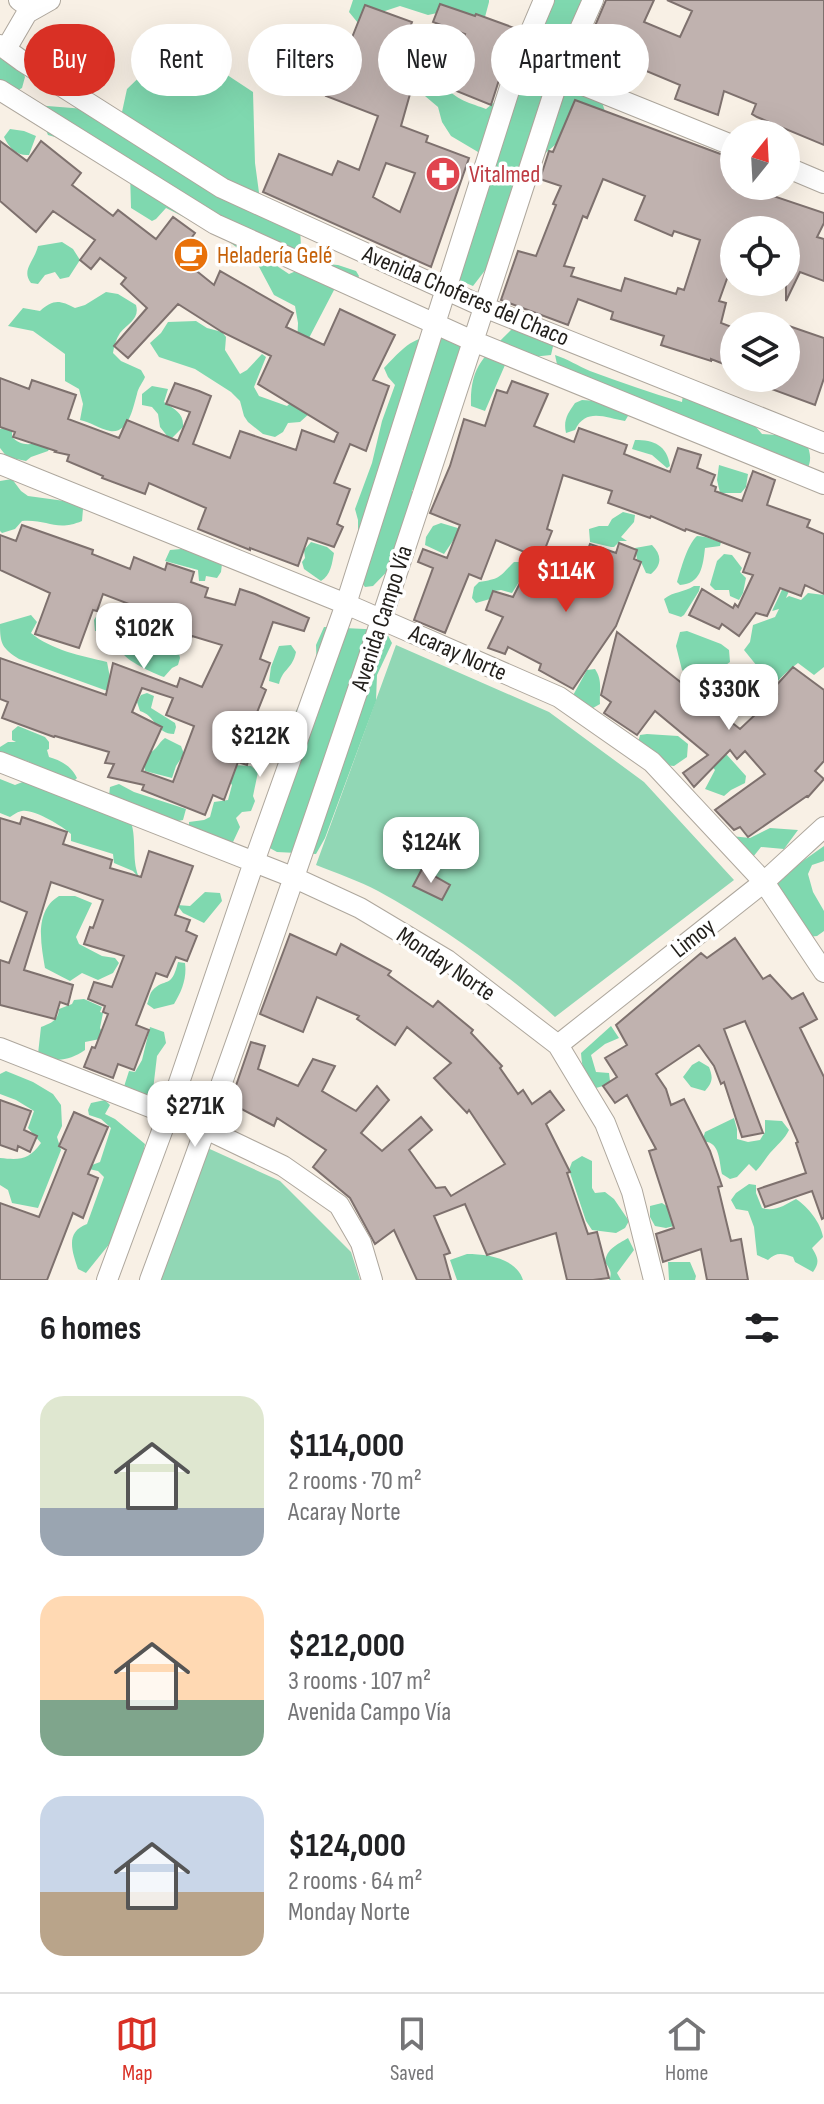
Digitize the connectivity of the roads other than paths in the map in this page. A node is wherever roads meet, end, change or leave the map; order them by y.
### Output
1 (50, 0) edge
2 (544, 0) edge
3 (593, 0) edge
4 (23, 6) edge
5 (534, 24) edge
6 (582, 24) edge
7 (3, 47) edge
8 (0, 90) edge
9 (507, 96) edge
10 (553, 96) edge
11 (613, 96) edge
12 (720, 140) edge
13 (800, 173) edge
14 (824, 183) edge
15 (447, 289) junction
16 (484, 307) junction
17 (436, 324) junction
18 (473, 341) junction
19 (824, 443) edge
20 (824, 460) edge
21 (0, 464) edge
22 (820, 482) edge
23 (346, 604) junction
24 (382, 620) junction
25 (0, 762) edge
26 (824, 827) edge
27 (254, 862) junction
28 (295, 878) junction
29 (764, 882) junction
30 (824, 972) edge
31 (558, 1045) junction
32 (0, 1048) edge
33 (168, 1115) junction
34 (206, 1129) junction
35 (107, 1280) edge
36 (150, 1280) edge
37 (372, 1280) edge
38 (654, 1280) edge

1 - 4 street
2 - 5 street, Avenida Campo Vía
3 - 6 street, Avenida Campo Vía
4 - 7 street
7 - 15 street, Avenida Choferes del Chaco
8 - 17 street, Avenida Choferes del Chaco
9 - 15 street, Avenida Campo Vía
10 - 16 street, Avenida Campo Vía
11 - 12 street
13 - 14 street
15 - 16 street, Avenida Choferes del Chaco
15 - 17 street, Avenida Campo Vía
16 - 18 street, Avenida Campo Vía
16 - 19 street, Avenida Choferes del Chaco
17 - 18 street, Avenida Choferes del Chaco
17 - 23 street, Avenida Campo Vía
18 - 22 street, Avenida Choferes del Chaco
18 - 24 street, Avenida Campo Vía
20 - 22 street
21 - 23 street, Acaray Norte
23 - 24 street, Acaray Norte
23 - 27 street, Avenida Campo Vía
24 - 28 street, Avenida Campo Vía
24 - 29 street, Acaray Norte
25 - 27 street, Monday Norte
26 - 29 street, Limoy
27 - 28 street, Monday Norte
27 - 33 street, Avenida Campo Vía
28 - 31 street, Monday Norte
28 - 34 street, Avenida Campo Vía
29 - 30 street, Acaray Norte
29 - 31 street, Limoy
31 - 38 street, Monday Norte
32 - 33 street
33 - 34 street
33 - 35 street, Avenida Campo Vía
34 - 36 street, Avenida Campo Vía
34 - 37 street

